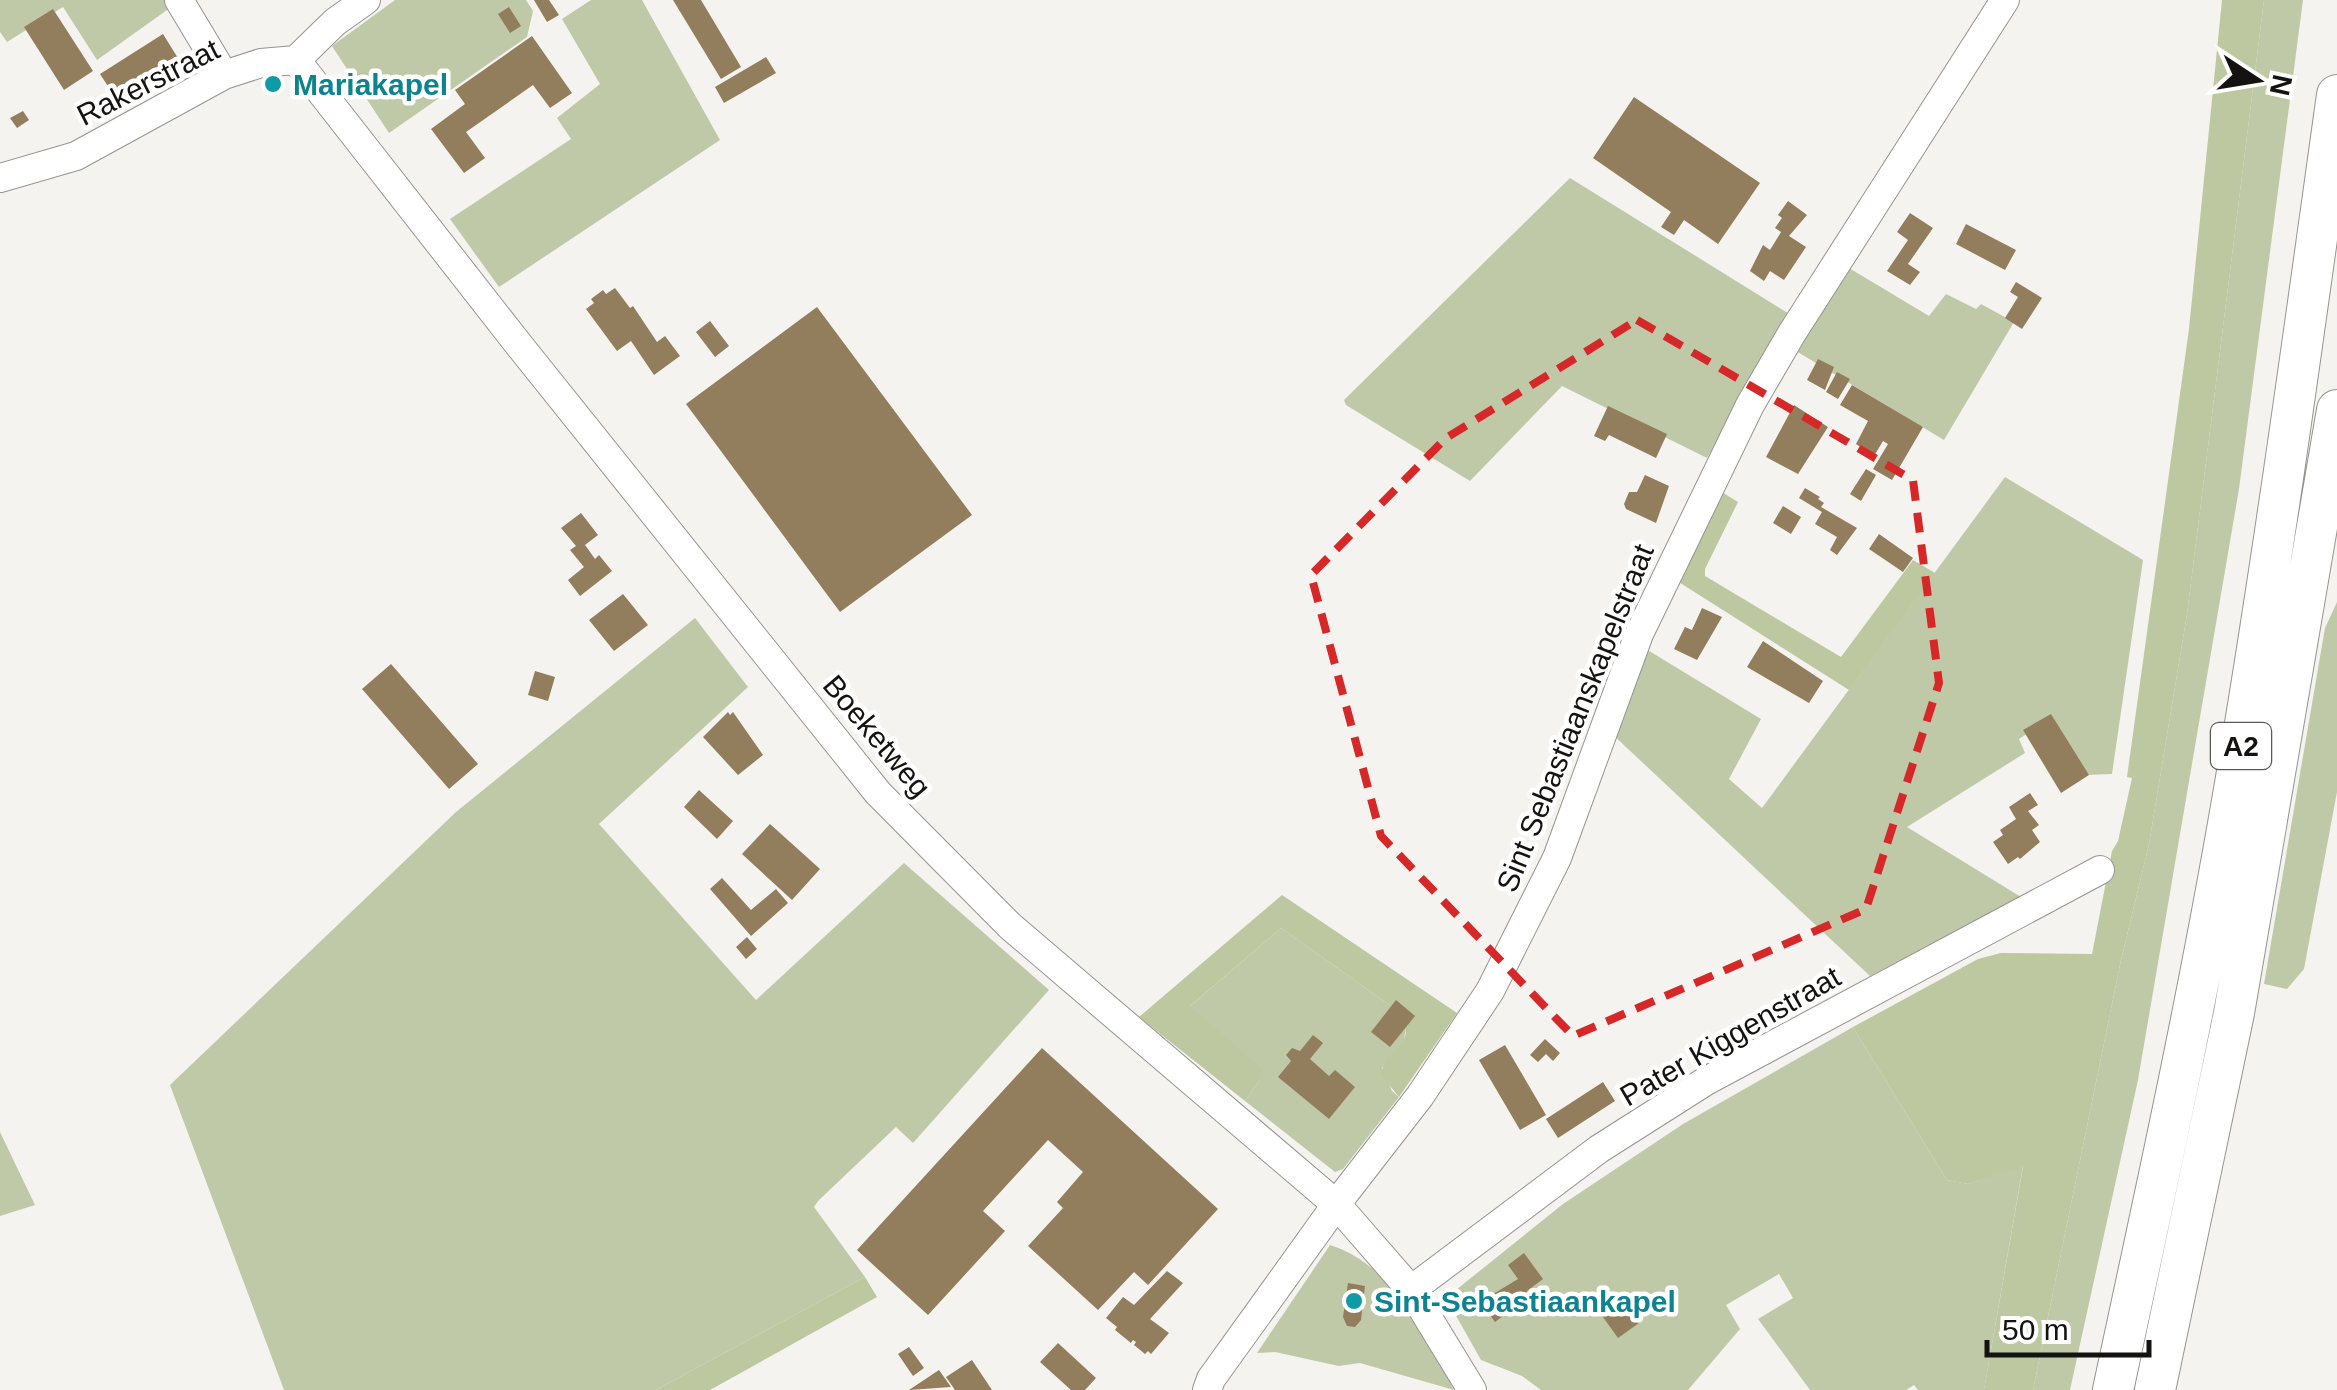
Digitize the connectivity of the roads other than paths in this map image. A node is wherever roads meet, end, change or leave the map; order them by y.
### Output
1 (179, 0) edge
2 (366, 0) edge
3 (2004, 0) edge
4 (296, 60) junction
5 (224, 75) junction
6 (2337, 96) edge
7 (0, 178) edge
8 (2337, 410) edge
9 (2100, 870) dead end
10 (1337, 1205) junction
11 (1411, 1290) junction
12 (1207, 1390) edge
13 (1472, 1390) edge
14 (2113, 1390) edge
15 (2155, 1390) edge

1 - 5 street
2 - 4 street
3 - 10 street, Sint Sebastiaanskapelstraat
4 - 5 street, Rakerstraat
4 - 10 street, Boeketweg
5 - 7 street, Rakerstraat
6 - 14 highway, A2
8 - 15 highway, A2
9 - 11 street, Pater Kiggenstraat
10 - 11 street, Boeketweg
10 - 12 street, Sint Sebastiaanskapelstraat
11 - 13 street, Boeketweg

